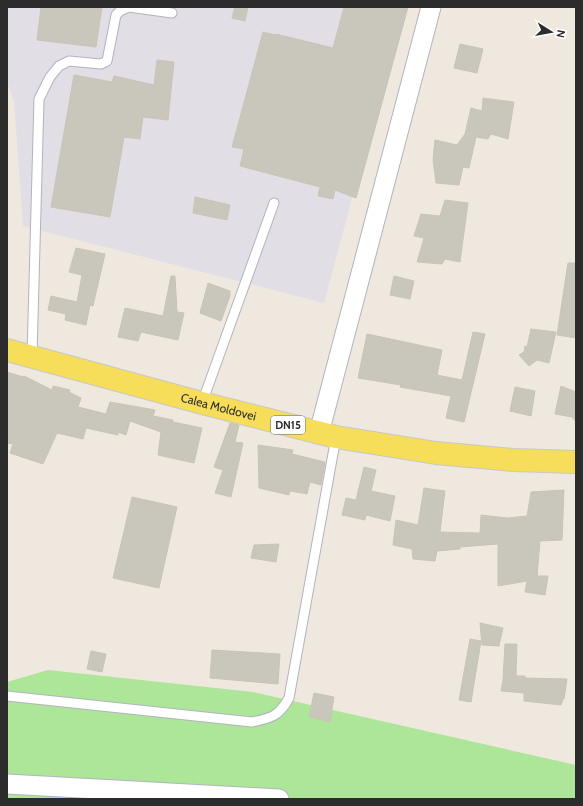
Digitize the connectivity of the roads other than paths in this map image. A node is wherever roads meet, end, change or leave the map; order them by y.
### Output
1 (431, 7) edge
2 (172, 13) dead end
3 (274, 203) dead end
4 (7, 350) edge
5 (32, 356) junction
6 (202, 403) junction
7 (327, 435) junction
8 (576, 462) edge
9 (7, 696) edge
10 (7, 784) edge
11 (279, 799) edge

1 - 7 street
2 - 5 lane
3 - 6 lane
4 - 5 main road, Calea Moldovei / DN15
5 - 6 main road, Calea Moldovei / DN15
6 - 7 main road, Calea Moldovei / DN15
7 - 8 main road, Calea Moldovei / DN15
7 - 9 lane
10 - 11 street

